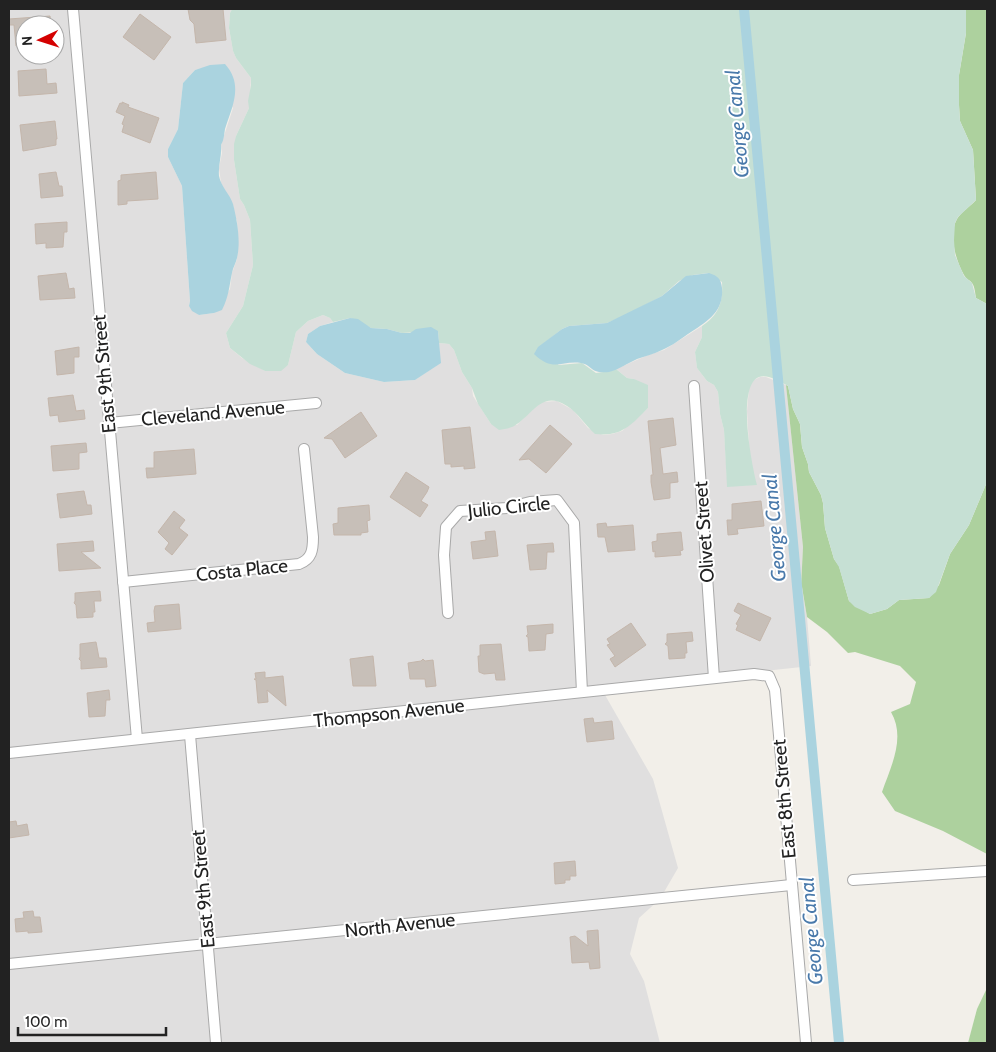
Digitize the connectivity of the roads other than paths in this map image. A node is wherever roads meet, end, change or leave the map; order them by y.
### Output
1 (72, 9) edge
2 (694, 386) dead end
3 (316, 403) dead end
4 (109, 423) junction
5 (304, 449) dead end
6 (123, 582) junction
7 (448, 613) dead end
8 (768, 676) joint
9 (714, 678) junction
10 (582, 692) junction
11 (190, 735) junction
12 (137, 739) junction
13 (9, 753) edge
14 (987, 871) edge
15 (853, 880) dead end
16 (791, 885) junction
17 (207, 944) junction
18 (9, 964) edge
19 (216, 1043) edge
20 (806, 1043) edge

1 - 4 street, East 9th Street
2 - 9 street, Olivet Street
3 - 4 street, Cleveland Avenue
4 - 6 street, East 9th Street
5 - 6 street, Costa Place
6 - 12 street, East 9th Street
7 - 10 street, Julio Circle
8 - 9 street, Thompson Avenue
8 - 16 street, East 8th Street
9 - 10 street, Thompson Avenue
10 - 11 street, Thompson Avenue
11 - 12 street, Thompson Avenue
11 - 17 street, East 9th Street
12 - 13 street, Thompson Avenue
14 - 15 street
16 - 17 street, North Avenue
16 - 20 street, East 8th Street
17 - 18 street, North Avenue
17 - 19 street, East 9th Street

